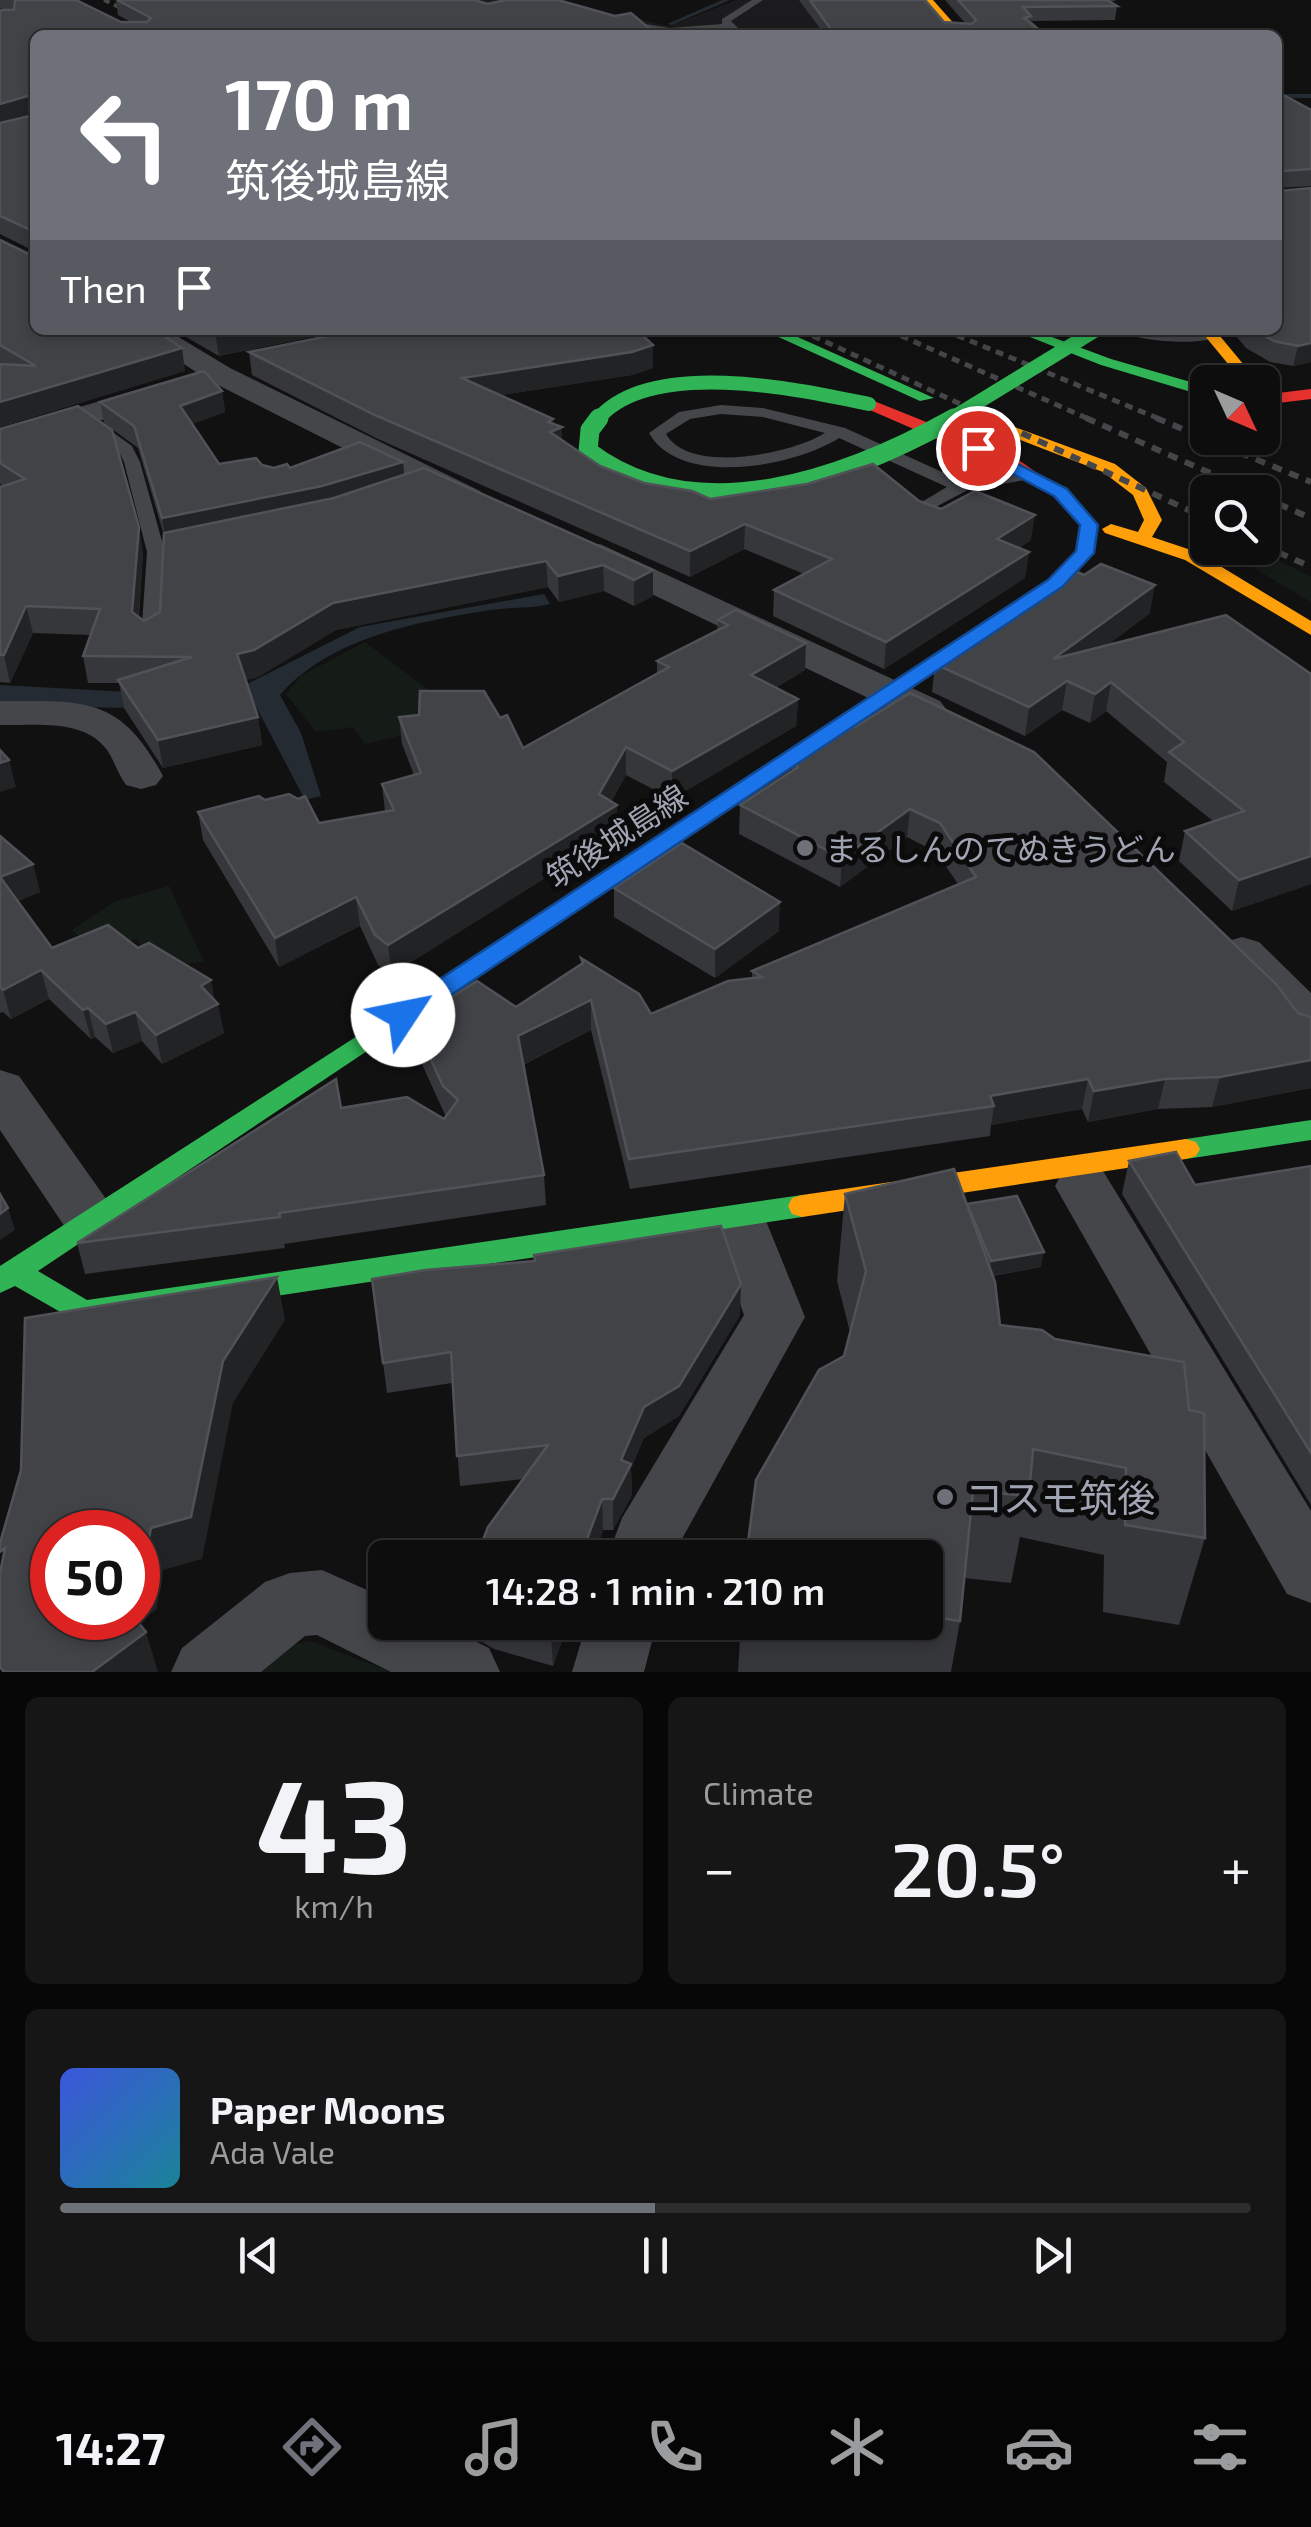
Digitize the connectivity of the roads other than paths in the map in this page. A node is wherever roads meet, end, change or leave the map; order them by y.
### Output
1 (758, 0) edge
2 (928, 0) edge
3 (604, 20) edge
4 (730, 26) junction
5 (664, 30) edge
6 (682, 30) edge
7 (734, 30) edge
8 (955, 30) edge
9 (158, 335) edge
10 (781, 335) edge
11 (1032, 335) edge
12 (1088, 335) edge
13 (1211, 335) edge
14 (1235, 365) edge
15 (229, 368) junction
16 (1190, 387) edge
17 (1311, 394) edge
18 (1280, 395) edge
19 (80, 416) junction
20 (839, 431) junction
21 (933, 432) edge
22 (933, 432) edge
23 (933, 432) edge
24 (933, 432) edge
25 (0, 441) edge
26 (364, 449) junction
27 (328, 462) edge
28 (1030, 474) junction
29 (958, 486) junction
30 (926, 508) edge
31 (504, 514) edge
32 (1089, 525) junction
33 (1145, 535) junction
34 (574, 544) edge
35 (176, 548) edge
36 (156, 552) junction
37 (1311, 629) edge
38 (151, 639) edge
39 (890, 693) junction
40 (0, 714) edge
41 (965, 728) edge
42 (141, 776) dead end
43 (1205, 918) edge
44 (1311, 1029) edge
45 (0, 1089) edge
46 (1311, 1130) edge
47 (1083, 1186) dead end
48 (91, 1222) junction
49 (746, 1236) dead end
50 (8, 1276) edge
51 (646, 1540) edge
52 (1311, 1572) edge
53 (617, 1640) edge
54 (207, 1672) edge
55 (464, 1672) edge
56 (608, 1672) edge

1 - 4 lane
2 - 8 main road
3 - 5 lane
4 - 6 lane
4 - 7 lane
9 - 15 street
10 - 33 main road
11 - 16 main road
12 - 21 main road, bridge
13 - 14 main road
15 - 19 street
15 - 26 street
17 - 18 main road
19 - 25 street
19 - 36 lane
20 - 20 lane
20 - 29 lane
22 - 23 main road, bridge
24 - 28 main road, bridge
26 - 27 street
26 - 31 street
28 - 29 lane
28 - 32 main road
29 - 30 lane
32 - 33 main road
32 - 39 main road, 筑後城島線
33 - 37 main road
34 - 39 street
35 - 36 lane
36 - 38 lane
39 - 41 street
39 - 48 main road, 筑後城島線
40 - 42 street
43 - 44 street
45 - 48 street
46 - 50 main road
47 - 52 street
48 - 50 main road, 筑後城島線
49 - 51 street
53 - 56 street
54 - 55 street

